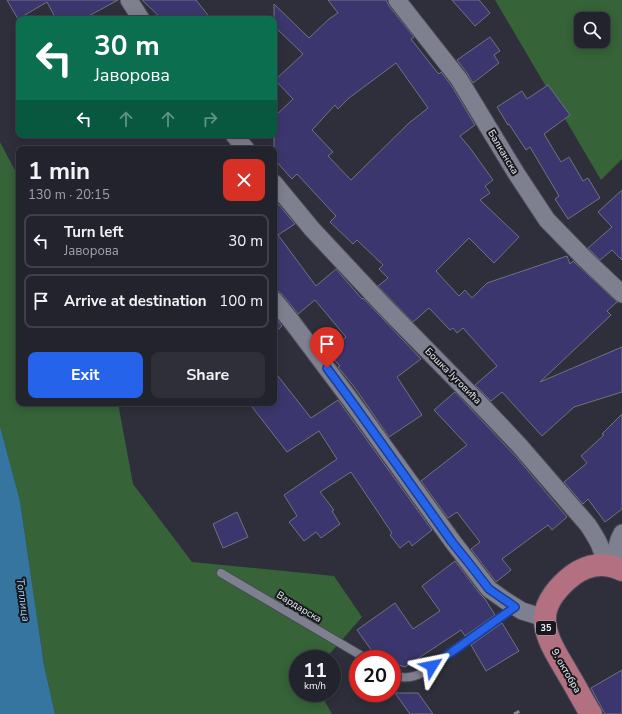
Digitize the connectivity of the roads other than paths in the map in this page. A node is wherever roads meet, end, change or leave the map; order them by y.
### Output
1 (129, 0) edge
2 (397, 0) edge
3 (139, 16) edge
4 (237, 138) edge
5 (243, 146) edge
6 (277, 187) edge
7 (622, 294) edge
8 (277, 304) edge
9 (622, 533) edge
10 (614, 567) edge
11 (221, 572) dead end
12 (515, 607) junction
13 (545, 618) junction
14 (352, 650) edge
15 (401, 678) edge
16 (591, 714) edge

1 - 3 street
2 - 7 street, Балканска
4 - 5 street
6 - 10 street, Бошка Југовића
8 - 12 street
9 - 10 street
10 - 13 main road, 35
11 - 14 lane, Вардарска
12 - 13 street
12 - 15 lane
13 - 16 main road, 9. октобра / 35

